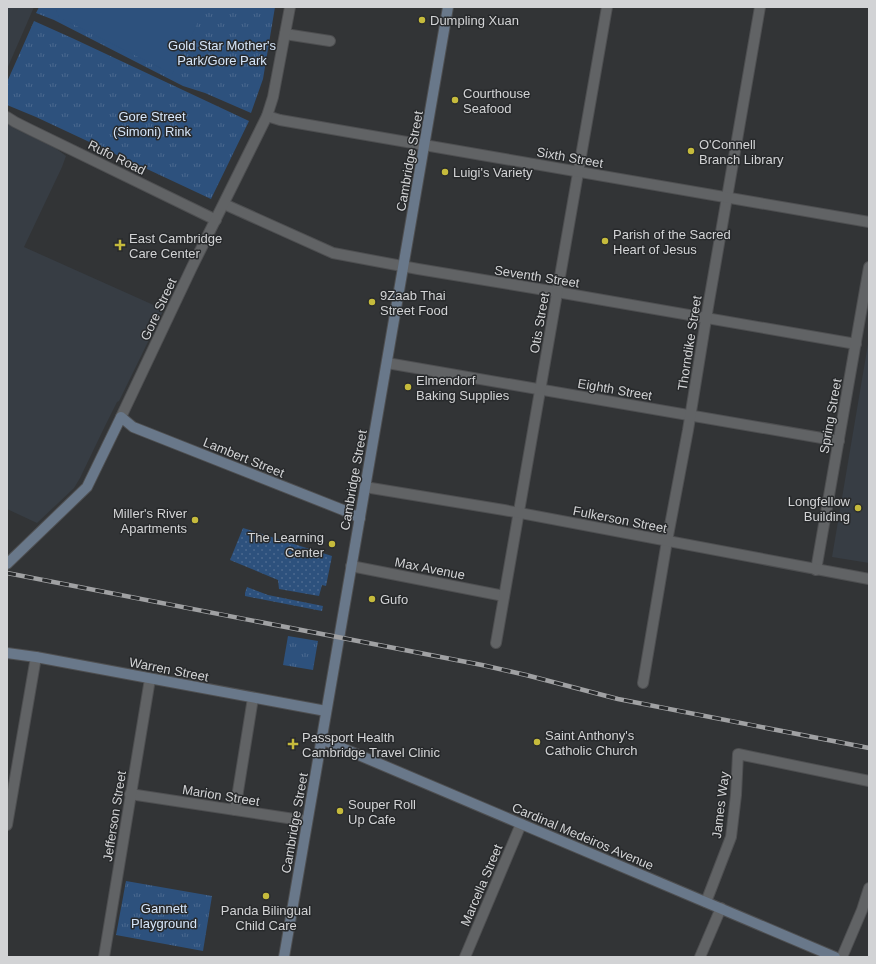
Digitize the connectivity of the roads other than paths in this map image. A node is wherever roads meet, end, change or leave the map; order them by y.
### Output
1 (290, 7) edge
2 (448, 7) edge
3 (607, 7) edge
4 (760, 7) edge
5 (286, 34) junction
6 (330, 41) dead end
7 (267, 116) junction
8 (7, 117) edge
9 (424, 145) junction
10 (579, 172) junction
11 (727, 198) junction
12 (224, 204) junction
13 (216, 220) junction
14 (869, 222) edge
15 (403, 266) junction
16 (869, 267) edge
17 (557, 292) junction
18 (706, 318) junction
19 (856, 344) junction
20 (387, 362) junction
21 (540, 389) junction
22 (690, 416) junction
23 (121, 417) junction
24 (839, 442) junction
25 (365, 487) junction
26 (518, 513) junction
27 (360, 518) junction
28 (666, 541) junction
29 (7, 564) edge
30 (351, 566) junction
31 (816, 570) junction
32 (869, 580) edge
33 (504, 596) junction
34 (496, 643) dead end
35 (7, 653) edge
36 (36, 657) junction
37 (150, 679) junction
38 (643, 682) dead end
39 (253, 698) junction
40 (326, 711) junction
41 (321, 739) junction
42 (12, 771) edge
43 (869, 781) edge
44 (130, 794) junction
45 (235, 810) junction
46 (307, 821) junction
47 (521, 824) junction
48 (7, 825) edge
49 (869, 888) edge
50 (706, 902) junction
51 (720, 908) junction
52 (287, 956) edge
53 (104, 957) edge
54 (465, 957) edge
55 (700, 957) edge
56 (835, 957) edge
57 (842, 957) edge

1 - 5 street, Gore Street
2 - 9 main road, Cambridge Street
3 - 10 street, Otis Street
4 - 11 street, Thorndike Street
5 - 6 street
5 - 7 street, Gore Street
7 - 9 street, Sixth Street
7 - 12 street, Gore Street
8 - 13 street, Rufo Road
9 - 10 street, Sixth Street
9 - 15 main road, Cambridge Street
10 - 11 street, Sixth Street
10 - 17 street, Otis Street
11 - 14 street, Sixth Street
11 - 18 street, Thorndike Street
12 - 13 street, Gore Street
12 - 15 street, Seventh Street
13 - 23 street, Gore Street
15 - 17 street, Seventh Street
15 - 20 main road, Cambridge Street
16 - 19 street, Spring Street
17 - 18 street, Seventh Street
17 - 21 street, Otis Street
18 - 19 street, Seventh Street
18 - 22 street, Thorndike Street
19 - 24 street, Spring Street
20 - 21 street, Eighth Street
20 - 25 main road, Cambridge Street
21 - 22 street, Eighth Street
21 - 26 street, Otis Street
22 - 24 street, Eighth Street
22 - 28 street, Thorndike Street
23 - 27 main road, Lambert Street
23 - 29 main road, Gore Street
24 - 31 street, Spring Street
25 - 26 street, Fulkerson Street
25 - 27 main road, Cambridge Street
26 - 28 street, Fulkerson Street
26 - 33 street, Otis Street
27 - 30 main road, Cambridge Street
28 - 31 street, Fulkerson Street
28 - 38 street, Thorndike Street
30 - 33 street, Max Avenue
30 - 40 main road, Cambridge Street
31 - 32 street, Fulkerson Street
33 - 34 street, Otis Street
35 - 36 main road, Warren Street
36 - 37 main road, Warren Street
36 - 42 street
37 - 39 main road, Warren Street
37 - 44 street, Jefferson Street
39 - 40 main road, Warren Street
39 - 45 street
40 - 41 main road, Cambridge Street
41 - 46 main road, Cambridge Street
41 - 47 main road, Cardinal Medeiros Avenue
42 - 48 street
43 - 50 street, James Way
44 - 45 street, Marion Street
44 - 53 street, Jefferson Street
45 - 46 street, Marion Street
46 - 52 main road, Cambridge Street
47 - 50 main road, Cardinal Medeiros Avenue
47 - 54 street, Marcella Street
49 - 57 street
50 - 51 main road, Cardinal Medeiros Avenue
51 - 55 street
51 - 56 main road, Cardinal Medeiros Avenue

